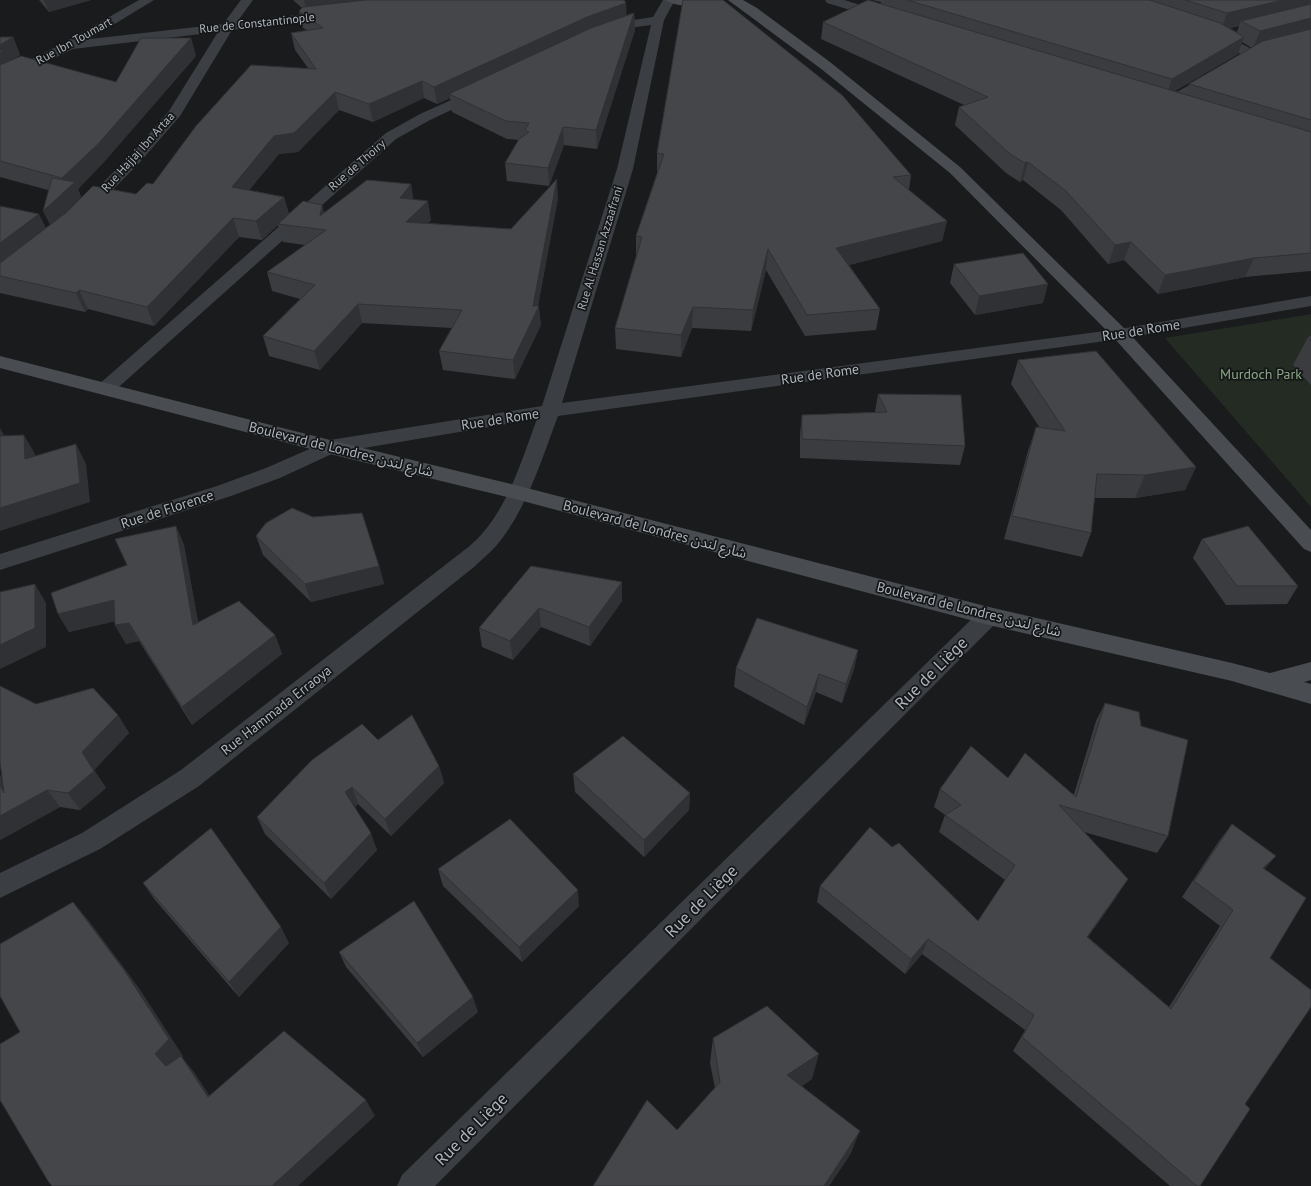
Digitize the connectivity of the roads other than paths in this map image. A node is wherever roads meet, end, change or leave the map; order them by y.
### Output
1 (148, 0) edge
2 (247, 0) edge
3 (671, 0) edge
4 (730, 0) edge
5 (734, 0) edge
6 (830, 0) edge
7 (344, 14) edge
8 (895, 19) edge
9 (658, 20) junction
10 (228, 26) junction
11 (1198, 29) edge
12 (1235, 32) edge
13 (1220, 36) junction
14 (593, 38) edge
15 (70, 45) junction
16 (1266, 50) edge
17 (1251, 54) junction
18 (1238, 61) edge
19 (1225, 69) edge
20 (0, 81) edge
21 (488, 87) edge
22 (1152, 98) edge
23 (1167, 103) junction
24 (1182, 107) edge
25 (73, 221) edge
26 (1311, 301) edge
27 (1120, 334) junction
28 (0, 362) edge
29 (105, 389) junction
30 (550, 411) junction
31 (330, 447) junction
32 (519, 493) junction
33 (1311, 544) edge
34 (0, 562) edge
35 (989, 616) junction
36 (1311, 671) edge
37 (1271, 682) junction
38 (1311, 694) edge
39 (0, 886) edge
40 (413, 1186) edge

1 - 15 street, Rue Ibn Toumart
2 - 10 street, Rue Hajjaj Ibn Artaa
3 - 4 street
3 - 9 street, Rue Al Hassan Azzaafrani
5 - 27 street
6 - 8 street
7 - 10 street, Rue de Constantinople
9 - 14 street
9 - 30 street, Rue Al Hassan Azzaafrani
10 - 15 street, Rue de Constantinople
10 - 25 street, Rue Hajjaj Ibn Artaa
11 - 13 street
12 - 13 street
13 - 17 street
15 - 20 street, Rue Ibn Toumart
16 - 17 street
17 - 18 street
19 - 23 street
21 - 29 street, Rue de Thoiry
22 - 23 street
23 - 24 street
26 - 27 street, Rue de Rome
27 - 30 street, Rue de Rome
27 - 33 street
28 - 29 street, Boulevard de Londres شارع لندن
29 - 31 street, Boulevard de Londres شارع لندن
30 - 31 street, Rue de Rome
30 - 32 street, Rue Al Hassan Azzaafrani
31 - 32 street, Boulevard de Londres شارع لندن
31 - 34 street, Rue de Florence
32 - 35 street, Boulevard de Londres شارع لندن
32 - 39 street, Rue Hammada Erraoya
35 - 37 street, Boulevard de Londres شارع لندن
35 - 40 street, Rue de Liège
36 - 37 street
37 - 38 street, Boulevard de Londres شارع لندن

